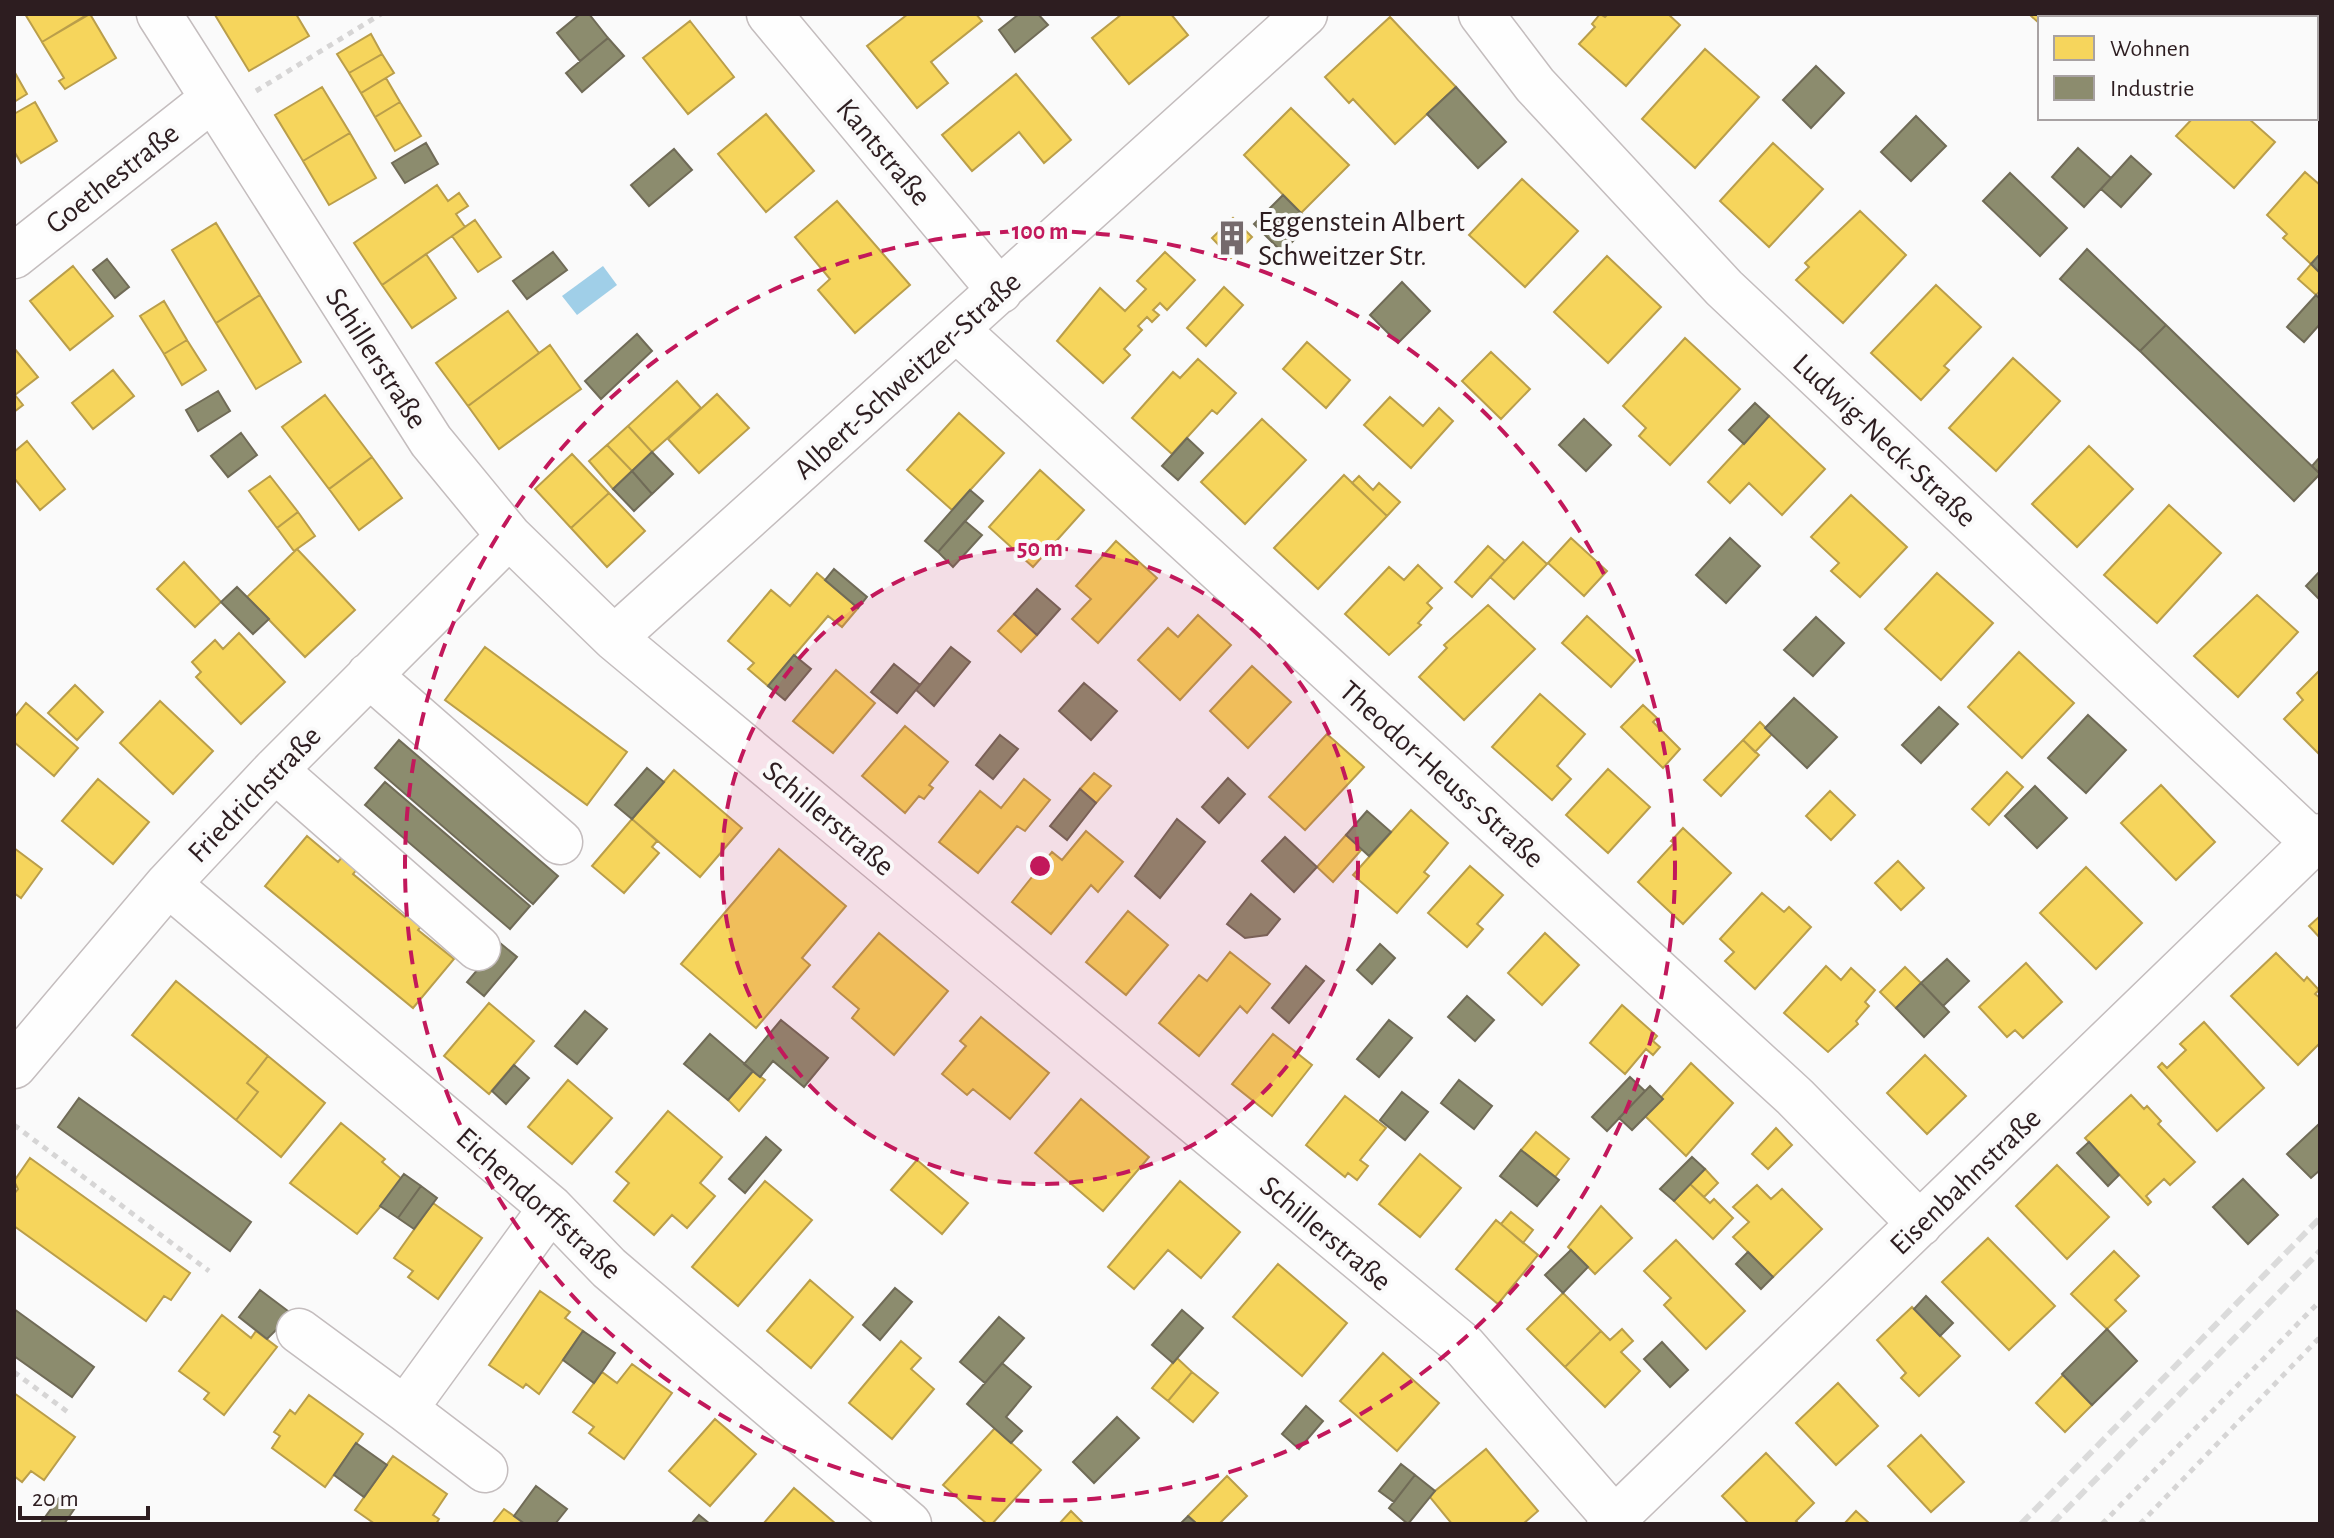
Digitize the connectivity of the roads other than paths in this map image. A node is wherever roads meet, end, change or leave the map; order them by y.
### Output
1 (159, 14) edge
2 (769, 14) edge
3 (1305, 14) edge
4 (1481, 14) edge
5 (215, 107) junction
6 (14, 256) edge
7 (1000, 291) junction
8 (957, 330) junction
9 (509, 536) junction
10 (614, 638) junction
11 (369, 675) junction
12 (275, 770) junction
13 (2317, 840) edge
14 (560, 842) dead end
15 (168, 884) junction
16 (478, 948) dead end
17 (14, 1066) edge
18 (551, 1208) junction
19 (1920, 1224) junction
20 (299, 1331) dead end
21 (405, 1409) junction
22 (485, 1470) dead end
23 (1612, 1521) edge
24 (909, 1524) edge

1 - 5 street, Schillerstraße
2 - 7 street, Kantstraße
3 - 7 street, Albert-Schweitzer-Straße
4 - 13 street, Ludwig-Neck-Straße
5 - 6 street, Goethestraße
5 - 9 street, Schillerstraße
7 - 8 street, Albert-Schweitzer-Straße
8 - 10 street, Albert-Schweitzer-Straße
8 - 19 street, Theodor-Heuss-Straße
9 - 10 street, Schillerstraße
9 - 11 street, Friedrichstraße
10 - 23 street, Schillerstraße
11 - 12 street, Friedrichstraße
11 - 14 street
12 - 15 street, Friedrichstraße
12 - 16 street
13 - 19 street, Eisenbahnstraße
15 - 17 street, Friedrichstraße
15 - 18 street, Eichendorffstraße
18 - 21 street
18 - 24 street, Eichendorffstraße
19 - 23 street, Eisenbahnstraße
20 - 21 street
21 - 22 street

